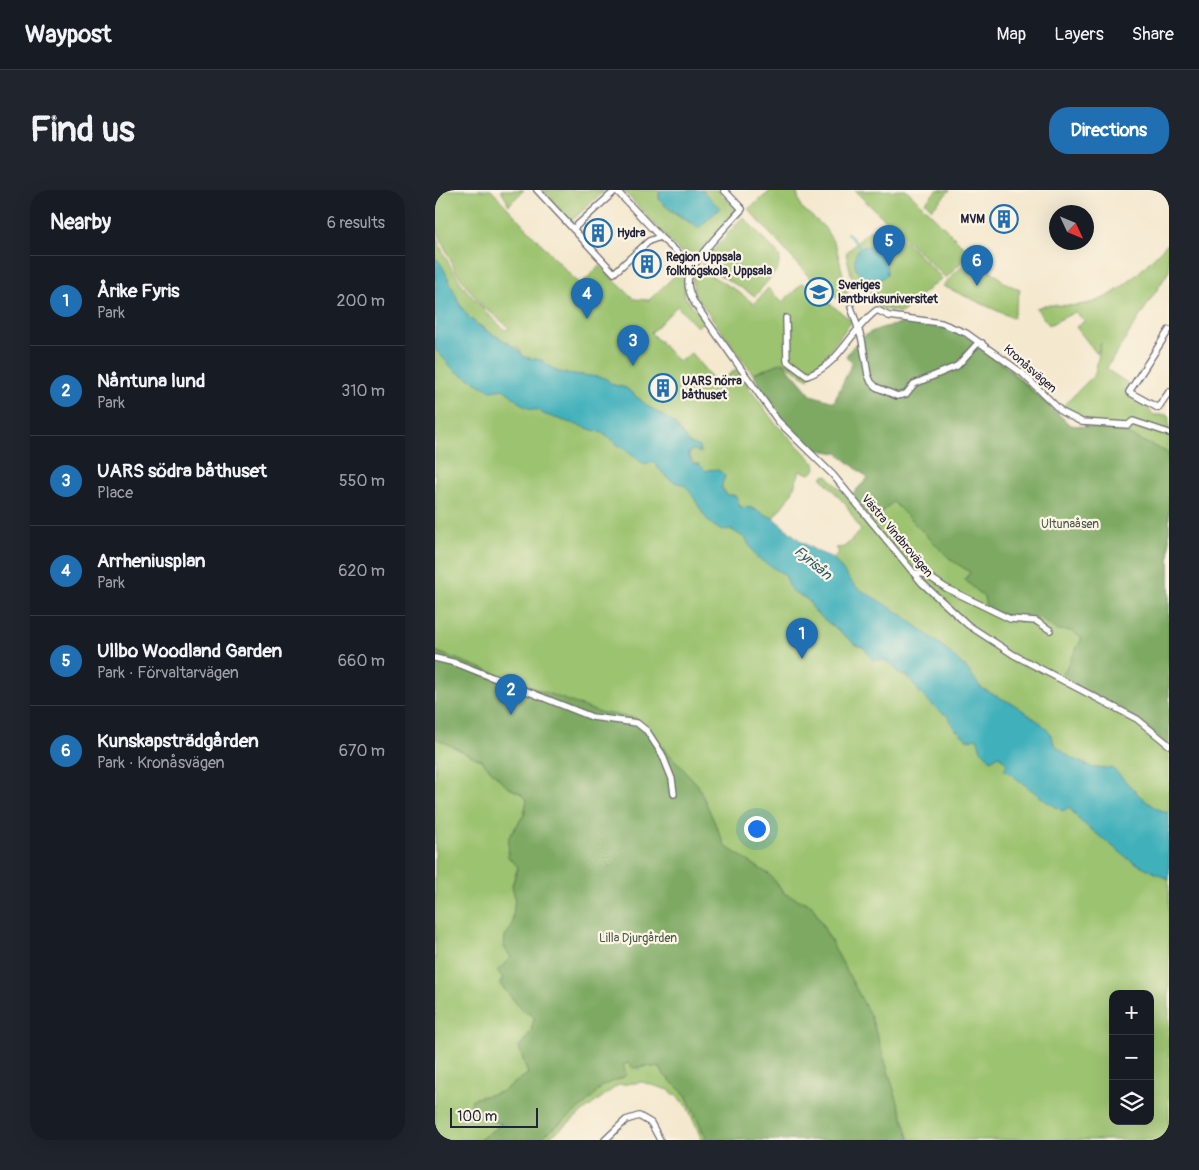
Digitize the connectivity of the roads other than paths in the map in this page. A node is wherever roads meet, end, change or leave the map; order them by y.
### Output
1 (537, 190) edge
2 (616, 190) edge
3 (724, 190) edge
4 (573, 229) junction
5 (660, 237) junction
6 (693, 266) junction
7 (851, 307) dead end
8 (786, 318) dead end
9 (858, 330) junction
10 (1169, 330) edge
11 (982, 343) junction
12 (1169, 392) edge
13 (1169, 433) edge
14 (914, 573) junction
15 (1050, 630) dead end
16 (435, 658) edge
17 (1169, 745) edge
18 (674, 794) dead end
19 (605, 1140) edge
20 (660, 1140) edge

1 - 4 street
2 - 4 street
2 - 5 street
3 - 6 street
4 - 5 street
5 - 6 street
6 - 14 street, Västra Vindbrovägen
7 - 9 street
8 - 9 street
9 - 11 street, Kronåsvägen
9 - 11 street
10 - 12 street
11 - 13 street, Kronåsvägen
14 - 15 street
14 - 17 street, Västra Vindbrovägen
16 - 18 street
19 - 20 street

